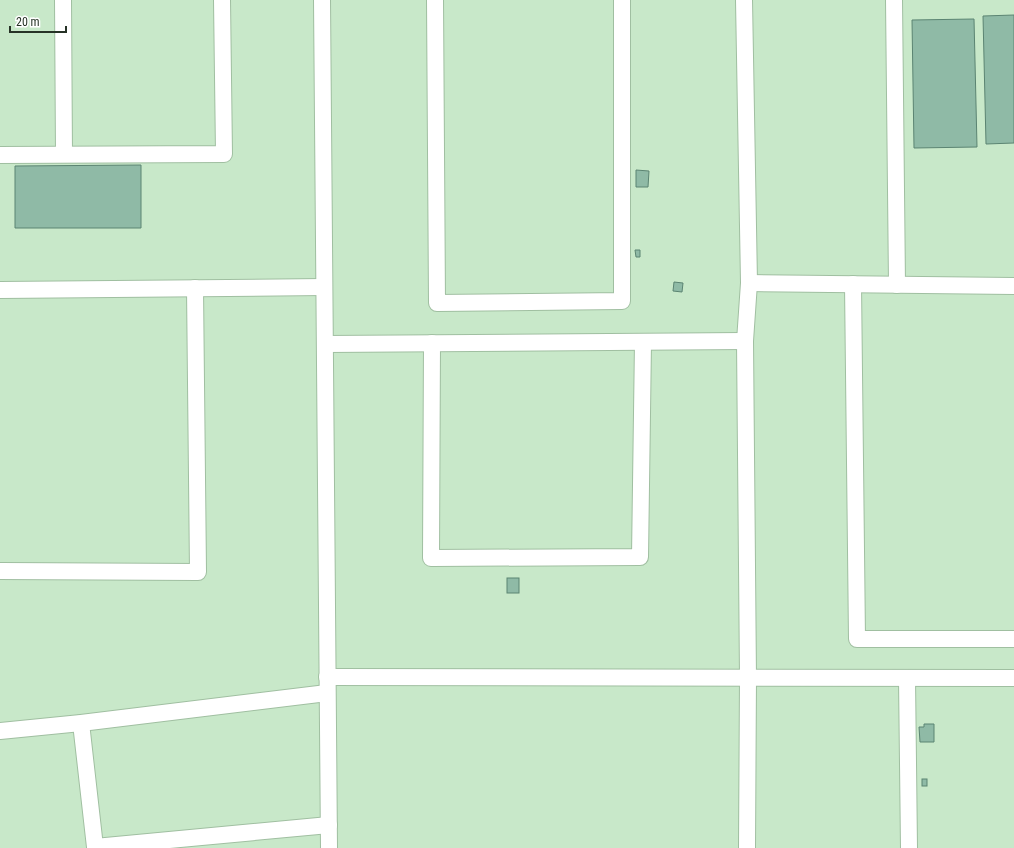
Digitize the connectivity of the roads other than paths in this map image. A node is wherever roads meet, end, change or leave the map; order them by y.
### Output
1 (63, 0) edge
2 (222, 0) edge
3 (322, 0) edge
4 (435, 0) edge
5 (622, 0) edge
6 (894, 0) edge
7 (745, 1) edge
8 (0, 154) edge
9 (64, 154) junction
10 (749, 283) junction
11 (853, 284) junction
12 (896, 284) junction
13 (1014, 286) edge
14 (324, 287) junction
15 (195, 288) junction
16 (0, 290) edge
17 (745, 341) junction
18 (642, 342) junction
19 (432, 343) junction
20 (326, 344) junction
21 (0, 571) edge
22 (1014, 639) edge
23 (327, 677) junction
24 (748, 678) junction
25 (907, 678) junction
26 (1014, 678) edge
27 (327, 693) junction
28 (82, 723) junction
29 (0, 731) edge
30 (329, 825) junction
31 (329, 848) edge
32 (747, 848) edge
33 (909, 848) edge

1 - 9 street
2 - 9 street
3 - 14 street
4 - 5 street
6 - 12 street
7 - 10 street
8 - 9 street
10 - 11 street
10 - 17 street
11 - 12 street
11 - 22 street
12 - 13 street
14 - 15 street
14 - 20 street
15 - 16 street
15 - 21 street
17 - 18 street
17 - 24 street
18 - 19 street
18 - 19 street
19 - 20 street
20 - 23 street
23 - 24 street
23 - 27 street
24 - 25 street
24 - 32 street
25 - 26 street
25 - 33 street
27 - 28 street
27 - 30 street
28 - 29 street
28 - 30 street
30 - 31 street

